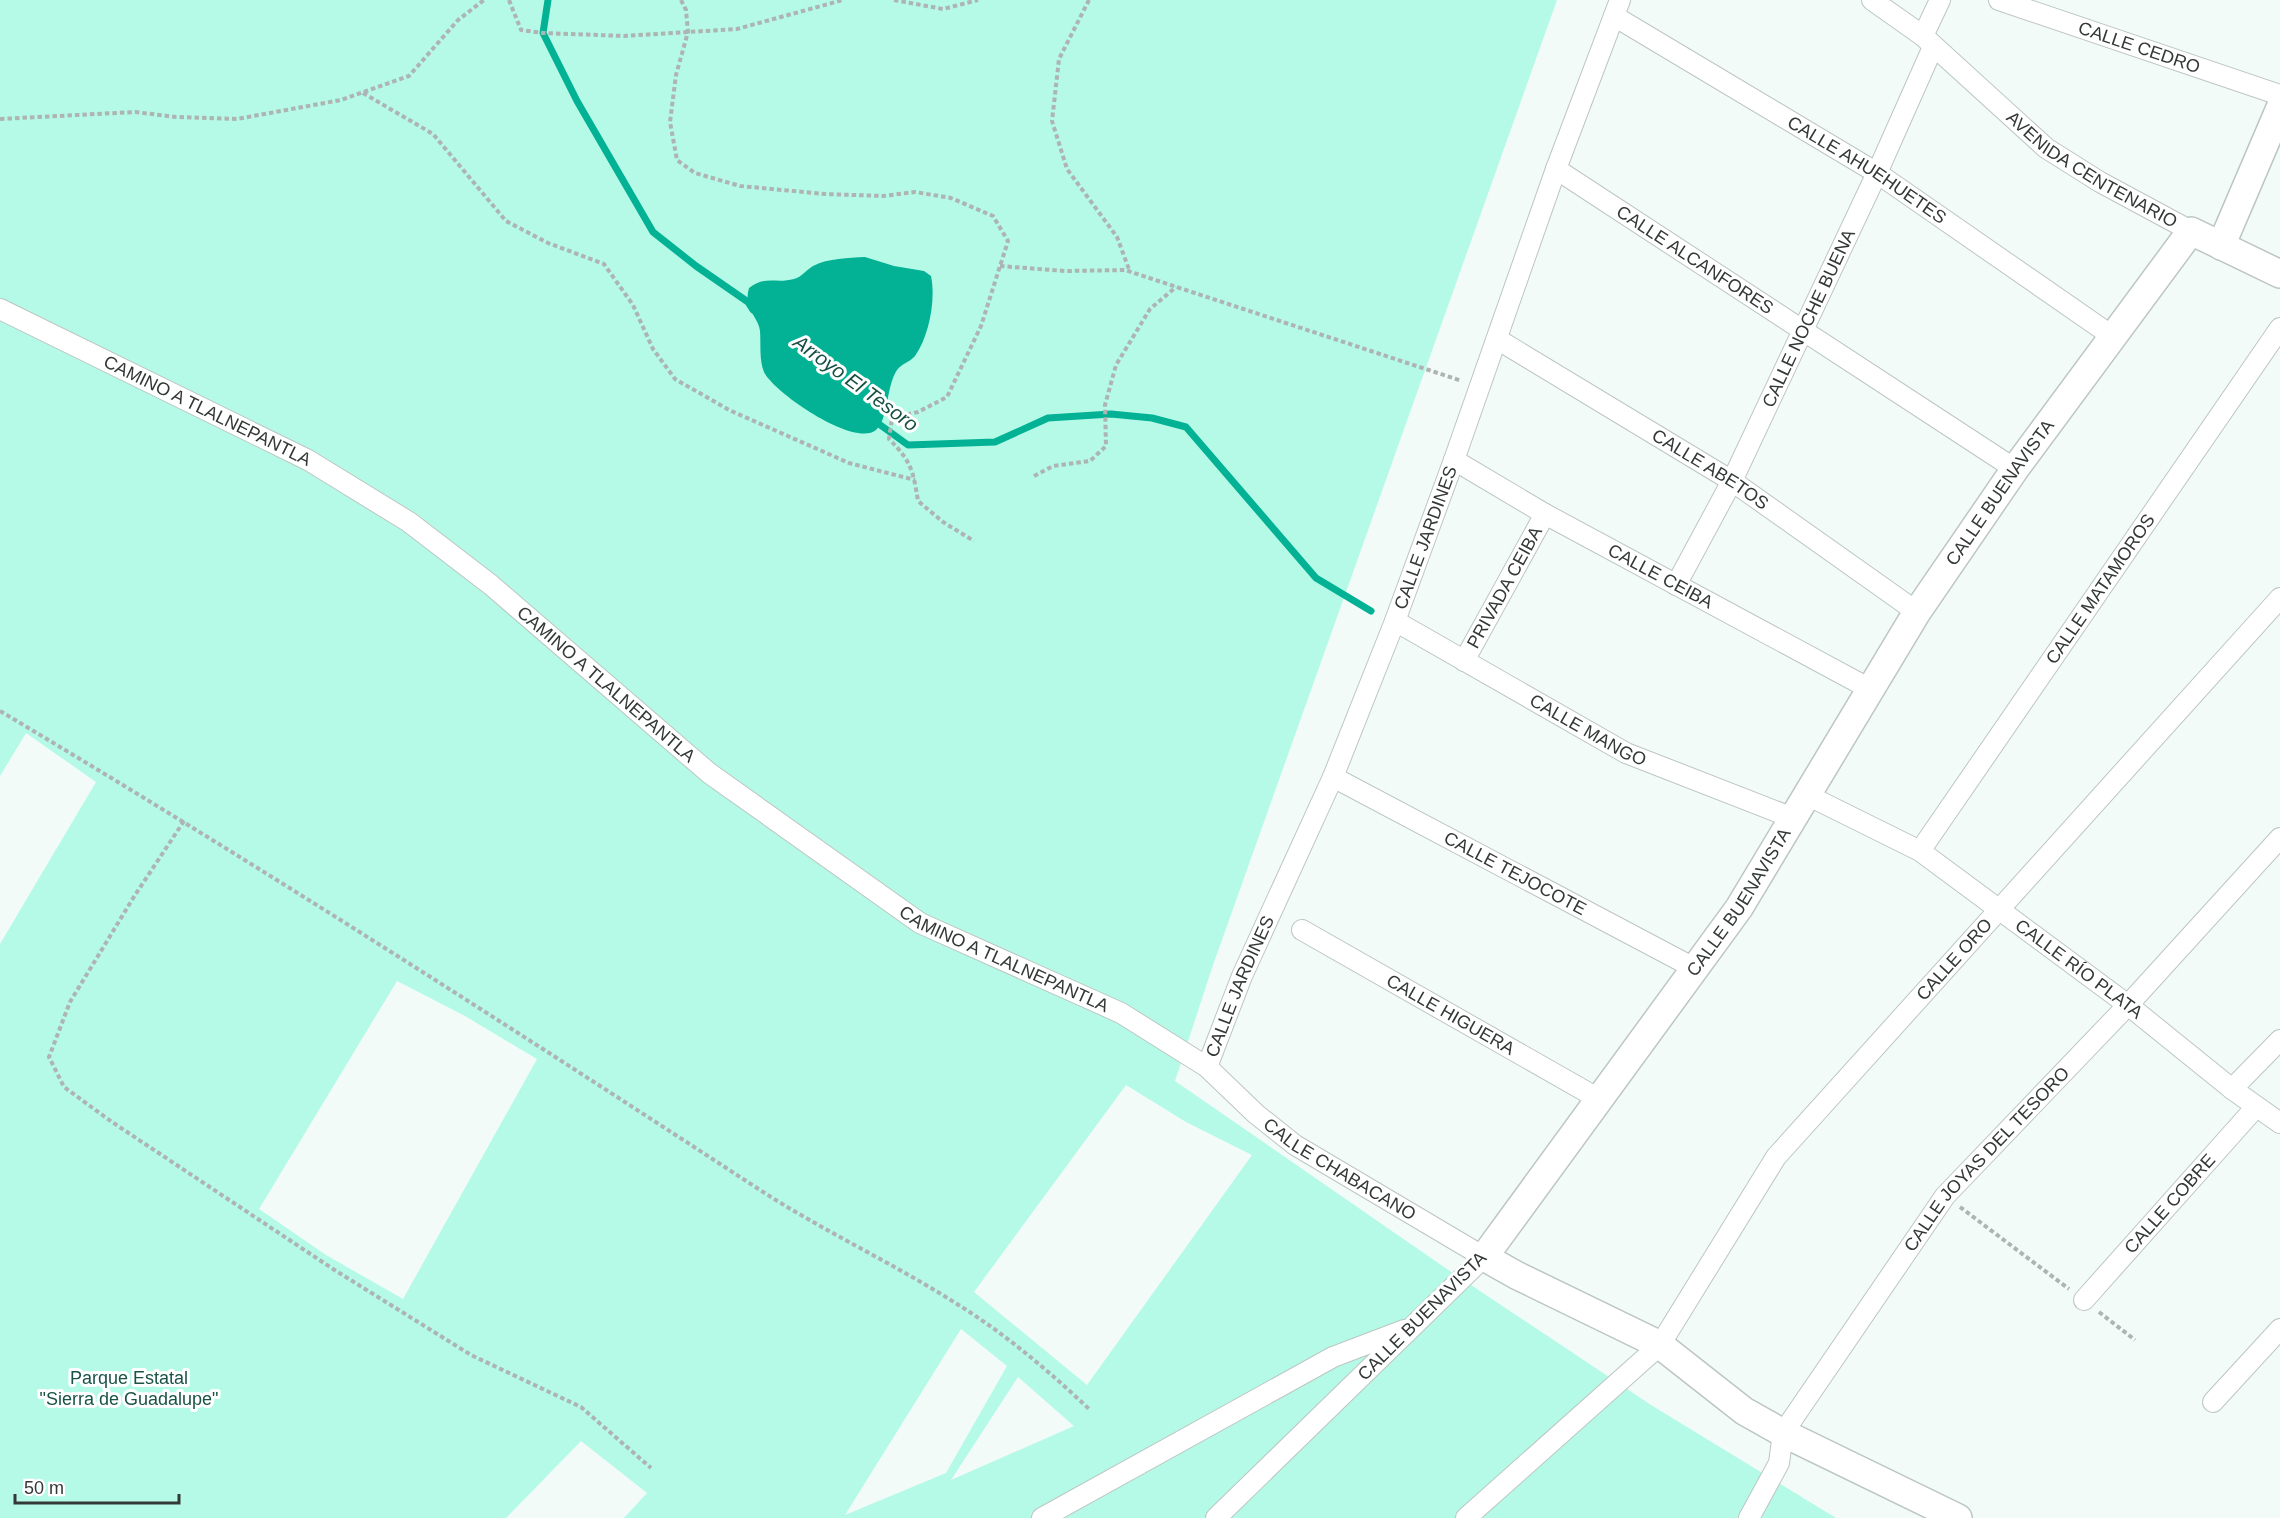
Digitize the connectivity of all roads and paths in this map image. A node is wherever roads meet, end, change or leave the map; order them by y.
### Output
1 (484, 0) edge
2 (509, 0) edge
3 (681, 0) edge
4 (843, 0) edge
5 (894, 0) edge
6 (978, 0) edge
7 (1089, 0) edge
8 (1872, 0) edge
9 (1940, 0) edge
10 (1999, 0) edge
11 (1617, 8) edge
12 (688, 32) junction
13 (1928, 42) junction
14 (363, 93) junction
15 (2280, 95) edge
16 (2280, 108) edge
17 (0, 119) edge
18 (1556, 170) junction
19 (1876, 173) junction
20 (2191, 231) junction
21 (2221, 246) junction
22 (1000, 266) junction
23 (1130, 272) junction
24 (2280, 274) edge
25 (1176, 286) junction
26 (0, 309) edge
27 (2280, 328) edge
28 (1802, 329) junction
29 (2112, 336) junction
30 (1497, 339) junction
31 (1480, 387) junction
32 (1454, 460) junction
33 (2015, 469) junction
34 (1034, 476) dead end
35 (915, 480) junction
36 (1732, 481) junction
37 (1545, 514) junction
38 (974, 541) dead end
39 (1676, 585) junction
40 (2280, 598) edge
41 (1917, 612) junction
42 (1395, 621) junction
43 (1464, 661) junction
44 (1870, 689) junction
45 (0, 711) edge
46 (1333, 777) junction
47 (1807, 795) junction
48 (1793, 818) junction
49 (184, 821) junction
50 (2280, 838) edge
51 (1920, 851) junction
52 (1996, 910) junction
53 (1302, 930) dead end
54 (1696, 969) junction
55 (2128, 1005) junction
56 (2280, 1040) edge
57 (1207, 1067) junction
58 (2232, 1089) junction
59 (1599, 1099) junction
60 (2256, 1107) junction
61 (2280, 1123) edge
62 (1945, 1196) junction
63 (1484, 1257) junction
64 (2084, 1300) junction
65 (1412, 1327) junction
66 (2280, 1329) edge
67 (2135, 1340) dead end
68 (1660, 1345) junction
69 (2213, 1402) dead end
70 (1089, 1409) dead end
71 (1783, 1433) junction
72 (651, 1468) dead end
73 (1042, 1518) edge
74 (1216, 1518) edge
75 (1466, 1518) edge
76 (1749, 1518) edge
77 (1958, 1518) edge

1 - 14 path
2 - 12 path
3 - 12 path
4 - 12 path
5 - 6 path
7 - 23 path
8 - 13 street, AVENIDA CENTENARIO
9 - 13 street, CALLE NOCHE BUENA
10 - 15 street, CALLE CEDRO
11 - 18 street, CALLE JARDINES
11 - 19 street, CALLE AHUEHUETES
12 - 22 path
13 - 19 street, CALLE NOCHE BUENA
13 - 20 street, AVENIDA CENTENARIO
14 - 17 path
14 - 35 path
16 - 21 street
18 - 28 street, CALLE ALCANFORES
18 - 30 street, CALLE JARDINES
19 - 28 street, CALLE NOCHE BUENA
19 - 29 street, CALLE AHUEHUETES
20 - 21 street, AVENIDA CENTENARIO
20 - 29 street, CALLE BUENAVISTA
21 - 24 street, AVENIDA CENTENARIO
22 - 23 path
22 - 35 path
23 - 25 path
25 - 31 path
25 - 34 path
26 - 57 street, CAMINO A TLALNEPANTLA
27 - 51 street, CALLE MATAMOROS
28 - 33 street, CALLE ALCANFORES
28 - 36 street, CALLE NOCHE BUENA
29 - 33 street, CALLE BUENAVISTA
30 - 31 street, CALLE JARDINES
30 - 36 street, CALLE ABETOS
31 - 32 street, CALLE JARDINES
32 - 37 street, CALLE CEIBA
32 - 42 street, CALLE JARDINES
33 - 41 street, CALLE BUENAVISTA
35 - 38 path
36 - 39 street, CALLE NOCHE BUENA
36 - 41 street, CALLE ABETOS
37 - 39 street, CALLE CEIBA
37 - 43 street, PRIVADA CEIBA
39 - 44 street, CALLE CEIBA
40 - 52 street, CALLE ORO
41 - 44 street, CALLE BUENAVISTA
42 - 43 street, CALLE MANGO
42 - 46 street, CALLE JARDINES
43 - 48 street, CALLE MANGO
44 - 47 street, CALLE BUENAVISTA
45 - 49 path
46 - 54 street, CALLE TEJOCOTE
46 - 57 street, CALLE JARDINES
47 - 48 street, CALLE BUENAVISTA
47 - 51 street, CALLE RÍO PLATA
48 - 54 street, CALLE BUENAVISTA
49 - 70 path
49 - 72 path
50 - 55 street, CALLE JOYAS DEL TESORO
51 - 52 street, CALLE RÍO PLATA
52 - 55 street, CALLE RÍO PLATA
52 - 68 street, CALLE ORO
53 - 59 street, CALLE HIGUERA
54 - 59 street, CALLE BUENAVISTA
55 - 58 street, CALLE RÍO PLATA
55 - 62 street, CALLE JOYAS DEL TESORO
56 - 58 street
57 - 63 street, CALLE CHABACANO
58 - 60 street, CALLE RÍO PLATA
59 - 63 street, CALLE BUENAVISTA
60 - 61 street, CALLE RÍO PLATA
60 - 64 street, CALLE COBRE
62 - 64 path
62 - 71 street, CALLE JOYAS DEL TESORO
63 - 65 street, CALLE BUENAVISTA
63 - 68 street
64 - 67 path
65 - 73 street
65 - 74 street, CALLE BUENAVISTA
66 - 69 street
68 - 71 street
68 - 75 street, CALLE ORO
71 - 76 street, CALLE JOYAS DEL TESORO
71 - 77 street

